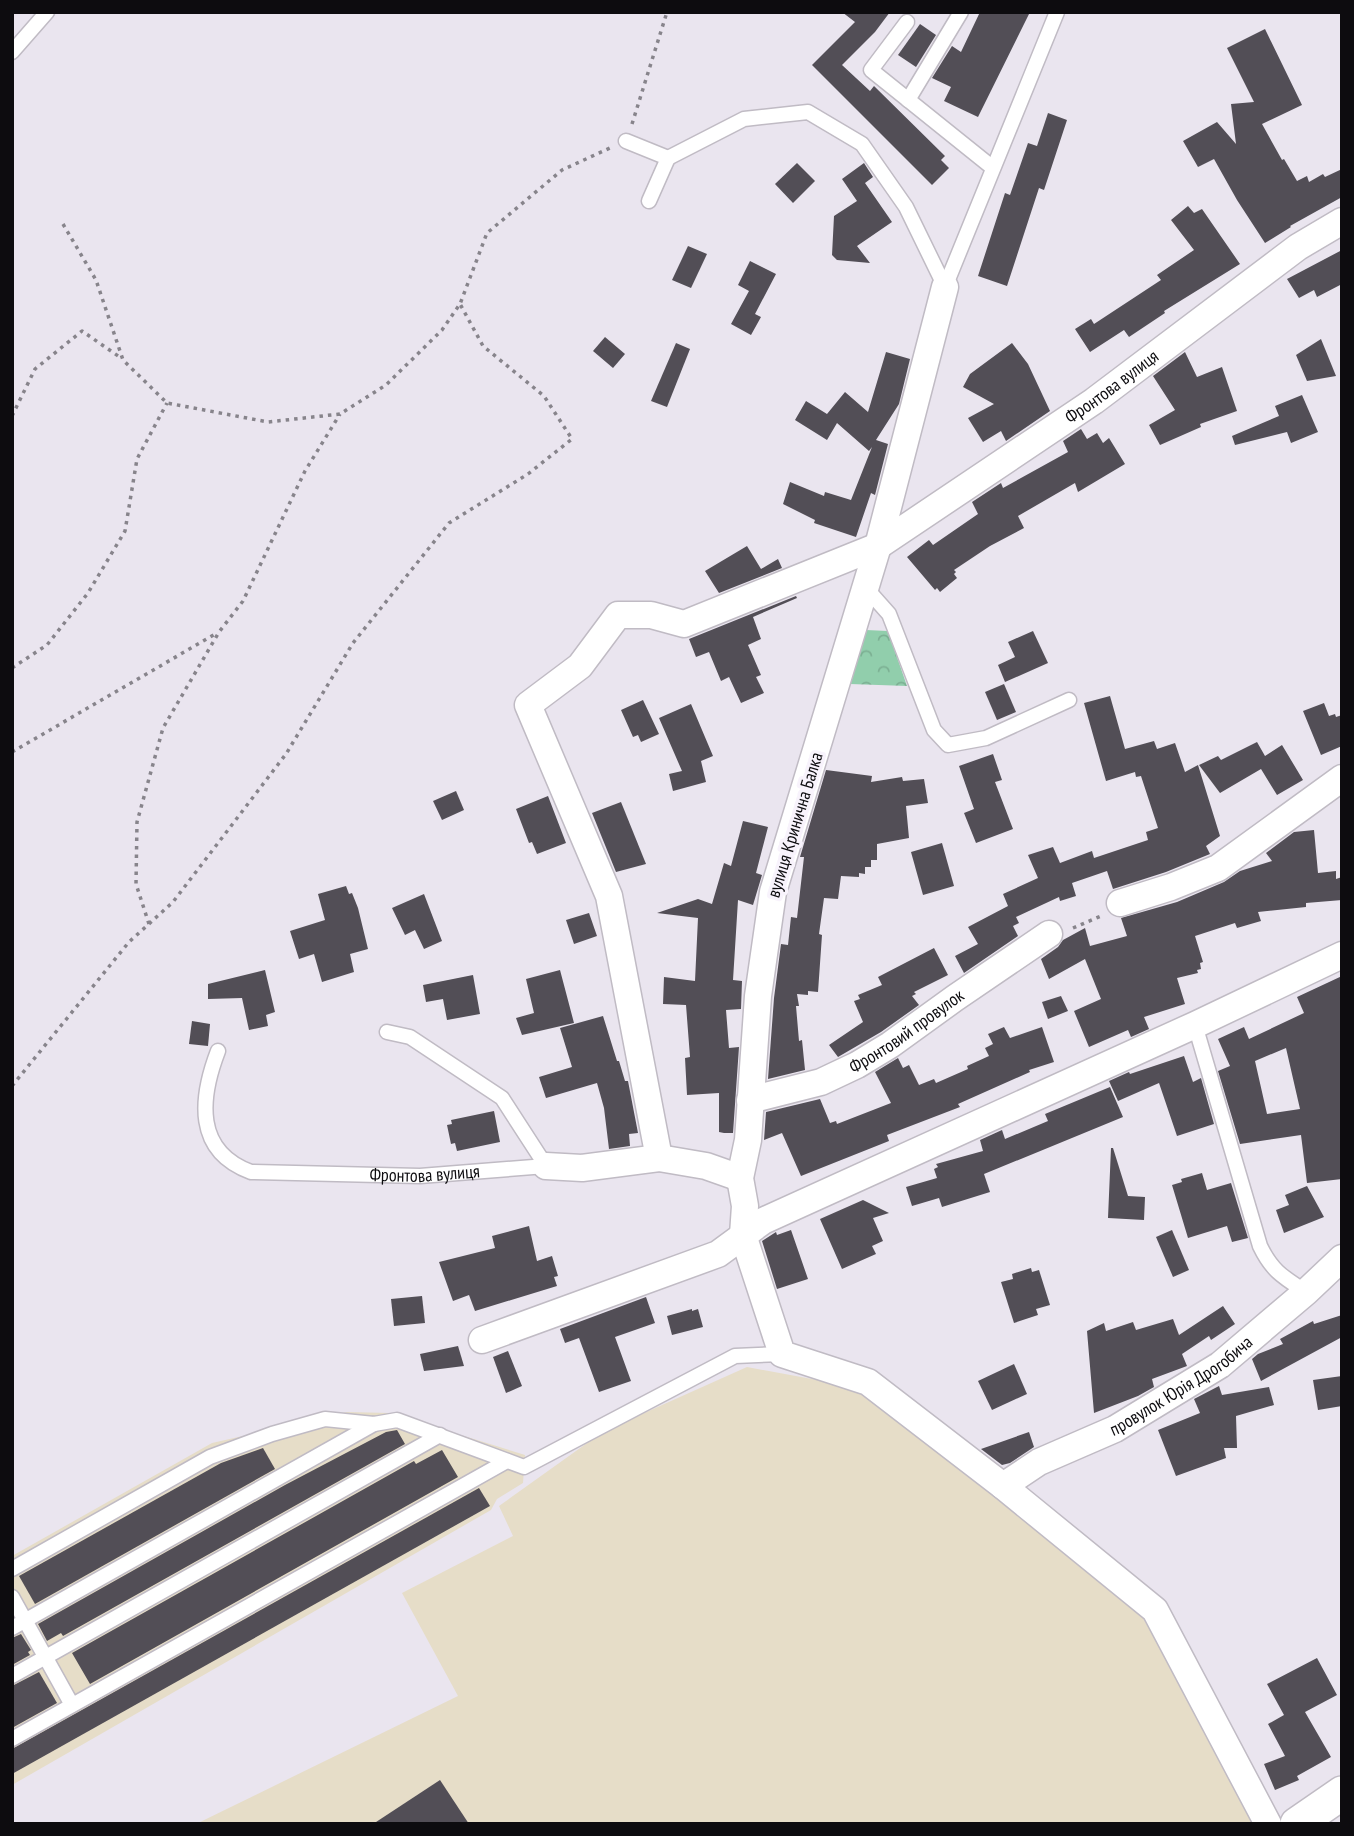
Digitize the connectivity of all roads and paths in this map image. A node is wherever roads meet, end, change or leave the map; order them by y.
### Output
1 (47, 12) edge
2 (667, 12) edge
3 (961, 12) edge
4 (1057, 12) edge
5 (907, 22) dead end
6 (12, 52) edge
7 (908, 100) junction
8 (626, 141) junction
9 (668, 158) junction
10 (993, 168) junction
11 (649, 201) dead end
12 (1342, 221) edge
13 (63, 224) dead end
14 (944, 287) junction
15 (460, 304) junction
16 (123, 360) junction
17 (167, 403) junction
18 (340, 414) junction
19 (12, 415) edge
20 (878, 546) junction
21 (865, 587) junction
22 (219, 632) junction
23 (12, 668) edge
24 (1069, 700) dead end
25 (12, 752) edge
26 (1342, 778) edge
27 (1120, 903) joint
28 (149, 924) junction
29 (1049, 934) joint
30 (1342, 955) edge
31 (1195, 1025) junction
32 (387, 1032) dead end
33 (218, 1051) dead end
34 (12, 1087) edge
35 (750, 1100) junction
36 (659, 1158) junction
37 (546, 1166) junction
38 (740, 1178) junction
39 (743, 1236) junction
40 (1342, 1258) edge
41 (1306, 1292) junction
42 (482, 1340) dead end
43 (782, 1353) junction
44 (374, 1424) junction
45 (440, 1435) junction
46 (507, 1461) junction
47 (1003, 1486) junction
48 (12, 1569) edge
49 (12, 1597) edge
50 (19, 1624) edge
51 (45, 1658) junction
52 (12, 1676) edge
53 (72, 1705) junction
54 (12, 1739) edge
55 (1342, 1793) edge
56 (1268, 1824) edge
57 (1297, 1824) edge

1 - 6 lane
2 - 8 path
3 - 7 lane
4 - 10 lane
5 - 7 lane
7 - 10 lane
8 - 9 lane
8 - 15 path
9 - 11 lane
9 - 14 lane
10 - 14 lane
12 - 20 street, Фронтова вулиця
13 - 16 path
14 - 20 street
15 - 18 path
15 - 28 path
16 - 17 path
16 - 19 path
17 - 18 path
17 - 23 path
18 - 22 path
20 - 21 street, вулиця Кринична Балка
20 - 36 street, Фронтова вулиця
21 - 24 lane
21 - 35 street, вулиця Кринична Балка
22 - 25 path
22 - 28 path
26 - 27 street
27 - 29 path
28 - 34 path
29 - 35 street, Фронтовий провулок
30 - 31 street
31 - 39 street
31 - 41 lane
32 - 37 lane
33 - 37 lane, Фронтова вулиця
35 - 38 street, вулиця Кринична Балка
36 - 37 street, Фронтова вулиця
36 - 38 street, Фронтова вулиця
38 - 39 street, вулиця Кринична Балка
39 - 42 street
39 - 43 street, вулиця Кринична Балка
40 - 41 street, провулок Юрія Дрогобича
41 - 47 street, провулок Юрія Дрогобича
43 - 46 lane
43 - 47 street
44 - 45 lane
44 - 48 lane
44 - 50 lane
45 - 46 lane
45 - 51 lane
46 - 53 lane
47 - 56 street
49 - 50 lane
50 - 51 lane
51 - 52 lane
51 - 53 lane
53 - 54 lane
55 - 57 street

